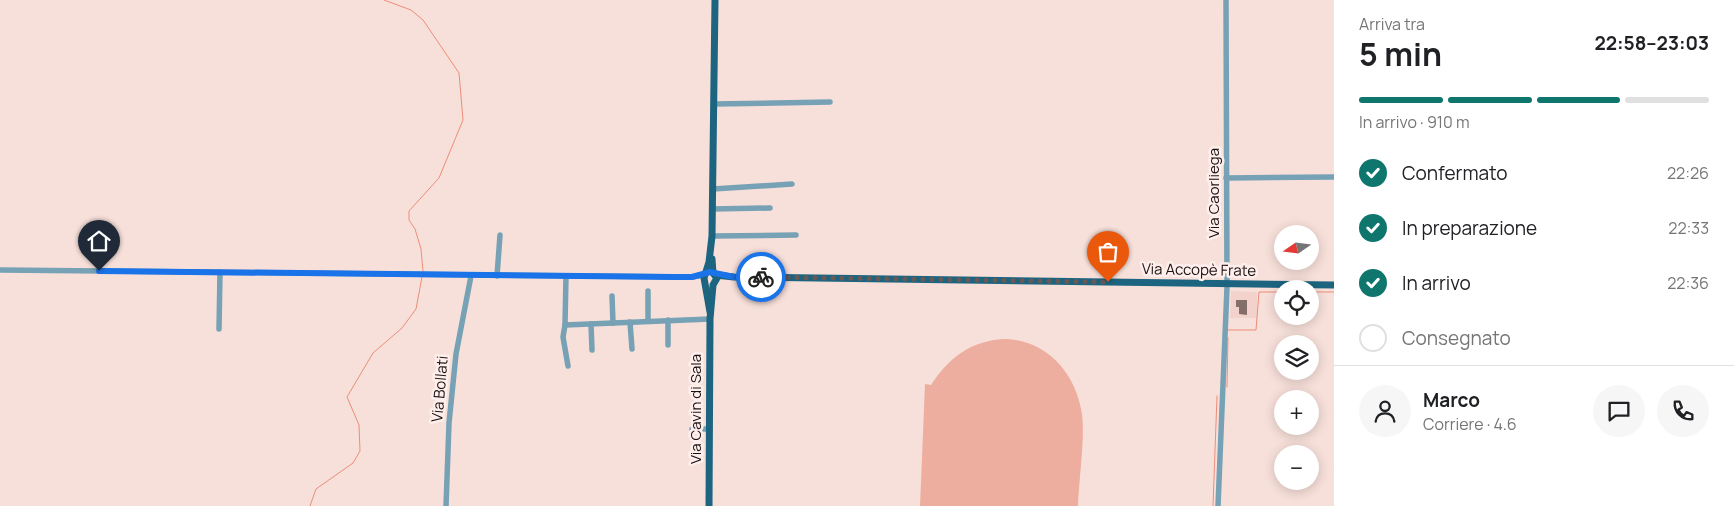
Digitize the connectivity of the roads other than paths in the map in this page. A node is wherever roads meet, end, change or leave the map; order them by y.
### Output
1 (715, 0) edge
2 (1226, 0) edge
3 (830, 102) dead end
4 (714, 104) junction
5 (1334, 177) edge
6 (1226, 178) junction
7 (792, 184) dead end
8 (712, 189) junction
9 (770, 208) dead end
10 (712, 209) junction
11 (500, 235) dead end
12 (796, 235) dead end
13 (712, 236) junction
14 (0, 270) edge
15 (220, 272) junction
16 (471, 276) junction
17 (497, 276) junction
18 (566, 276) junction
19 (710, 279) junction
20 (1226, 284) junction
21 (1334, 285) edge
22 (648, 291) dead end
23 (612, 296) dead end
24 (710, 315) junction
25 (668, 320) junction
26 (648, 321) junction
27 (630, 322) junction
28 (613, 323) junction
29 (591, 324) junction
30 (565, 325) junction
31 (219, 329) dead end
32 (668, 345) dead end
33 (632, 349) dead end
34 (592, 350) dead end
35 (568, 366) dead end
36 (692, 429) dead end
37 (710, 429) junction
38 (446, 506) edge
39 (709, 506) edge
40 (1218, 506) edge

1 - 4 main road, Via Cavin di Sala
2 - 6 street, Via Caorliega
3 - 4 street
4 - 8 main road, Via Cavin di Sala
5 - 6 street
6 - 20 street, Via Caorliega
7 - 8 street
8 - 10 main road, Via Cavin di Sala
9 - 10 street
10 - 13 main road, Via Cavin di Sala
11 - 17 street
12 - 13 street
13 - 19 main road, Via Cavin di Sala
14 - 15 street
15 - 16 street
15 - 31 street
16 - 17 street
16 - 38 street, Via Bollati
17 - 18 street
18 - 19 street
18 - 30 street
19 - 20 main road, Via Accopè Frate
19 - 24 main road, Via Cavin di Sala
20 - 21 main road, Via Accopè Frate
20 - 40 street, Via Caorliega
22 - 26 street
23 - 28 street
24 - 25 street
24 - 37 main road, Via Cavin di Sala
25 - 26 street
25 - 32 street
26 - 27 street
27 - 28 street
27 - 33 street
28 - 29 street
29 - 30 street
29 - 34 street
30 - 35 street
36 - 37 street
37 - 39 main road, Via Cavin di Sala

